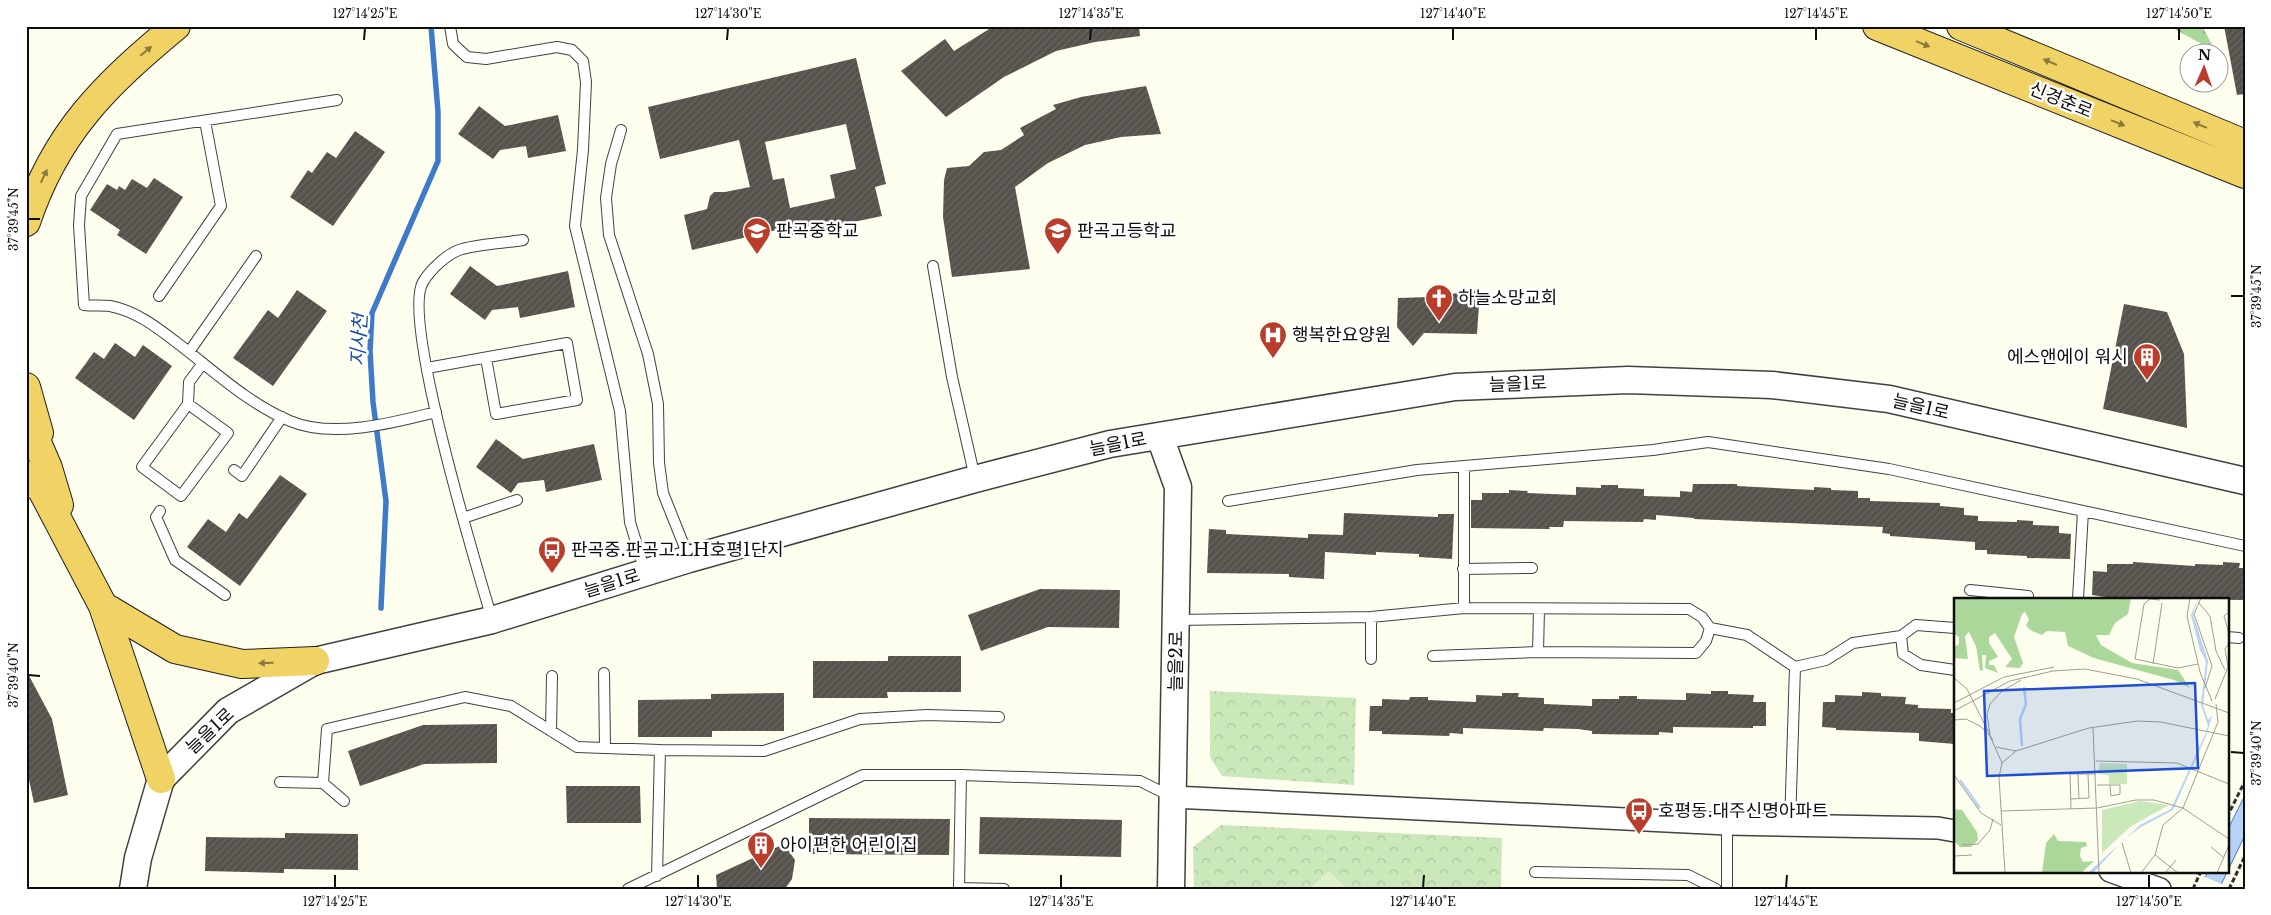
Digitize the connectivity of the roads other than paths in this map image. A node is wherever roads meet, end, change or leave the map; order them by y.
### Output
1 (176, 26) edge
2 (450, 26) edge
3 (1878, 26) edge
4 (1961, 26) edge
5 (336, 100) dead end
6 (205, 120) junction
7 (621, 130) dead end
8 (2245, 144) edge
9 (2245, 174) edge
10 (26, 222) edge
11 (523, 240) dead end
12 (256, 256) dead end
13 (933, 266) dead end
14 (159, 296) dead end
15 (189, 352) junction
16 (486, 358) junction
17 (203, 363) junction
18 (427, 368) junction
19 (26, 387) edge
20 (188, 404) junction
21 (436, 412) junction
22 (26, 417) edge
23 (282, 417) junction
24 (1160, 437) junction
25 (1464, 467) junction
26 (234, 470) dead end
27 (36, 472) edge
28 (975, 479) junction
29 (2245, 481) edge
30 (518, 500) dead end
31 (1228, 501) dead end
32 (160, 511) dead end
33 (2083, 511) junction
34 (463, 518) junction
35 (2245, 546) edge
36 (689, 559) junction
37 (1532, 568) dead end
38 (1463, 569) junction
39 (645, 573) junction
40 (1970, 590) dead end
41 (226, 595) dead end
42 (2028, 598) edge
43 (2078, 598) edge
44 (103, 606) junction
45 (1464, 608) junction
46 (1538, 609) junction
47 (1370, 617) junction
48 (492, 620) junction
49 (1177, 620) junction
50 (1710, 628) junction
51 (1954, 628) edge
52 (1902, 636) junction
53 (2228, 637) edge
54 (2239, 638) dead end
55 (1538, 652) junction
56 (1433, 656) dead end
57 (1371, 659) dead end
58 (315, 661) junction
59 (1795, 667) junction
60 (1954, 670) edge
61 (604, 673) dead end
62 (552, 676) dead end
63 (1000, 717) dead end
64 (551, 731) junction
65 (605, 748) junction
66 (660, 750) junction
67 (961, 775) junction
68 (161, 778) junction
69 (280, 782) dead end
70 (323, 782) junction
71 (1173, 797) junction
72 (344, 801) dead end
73 (1728, 824) junction
74 (1790, 825) junction
75 (1954, 831) edge
76 (1535, 872) dead end
77 (2113, 872) edge
78 (657, 876) junction
79 (2157, 888) edge
80 (132, 889) edge
81 (628, 889) edge
82 (1004, 889) edge
83 (1171, 889) edge
84 (1716, 889) edge
85 (1728, 889) edge

10 -> 1 highway
2 - 39 lane
3 -> 9 highway, 신경춘로
8 -> 4 highway, 신경춘로
5 - 6 lane
6 - 14 lane
6 - 15 lane
7 - 36 lane
11 - 18 lane
12 - 15 lane
13 - 28 lane
15 - 17 lane
16 - 16 lane
16 - 18 lane
17 - 20 lane
17 - 23 lane
18 - 21 lane
19 - 27 highway
20 - 20 lane
21 - 23 lane
21 - 34 lane
22 - 27 highway
23 - 26 lane
24 - 28 street, 늘을1로
24 - 29 street, 늘을1로
24 - 49 street, 늘을2로
25 - 31 lane
25 - 33 lane
25 - 38 lane
27 - 44 highway
28 - 36 street, 늘을1로
30 - 34 lane
32 - 41 lane
33 - 35 lane
33 - 43 lane
34 - 48 lane
36 - 39 street, 늘을1로
37 - 38 lane
38 - 45 lane
39 - 48 street, 늘을1로
40 - 42 lane
58 -> 44 highway
44 - 68 highway
45 - 46 lane
45 - 47 lane
46 - 50 lane
46 - 55 lane
47 - 49 lane
47 - 57 lane
48 - 58 street, 늘을1로
49 - 71 street, 늘을2로
50 - 55 lane
50 - 59 lane
51 - 52 lane
52 - 59 lane
52 - 60 lane
53 - 54 lane
55 - 56 lane
58 - 68 street, 늘을1로
59 - 74 lane
61 - 65 lane
62 - 64 lane
63 - 66 lane
64 - 65 lane
64 - 70 lane
65 - 66 lane
66 - 78 lane
67 - 71 lane
67 - 78 lane
67 - 82 lane
68 - 80 street, 늘을1로
69 - 70 lane
70 - 72 lane
71 - 73 street
71 - 83 street, 늘을2로
73 - 74 street
73 - 85 lane
74 - 75 street
76 - 84 lane
77 - 79 street
78 - 81 lane

